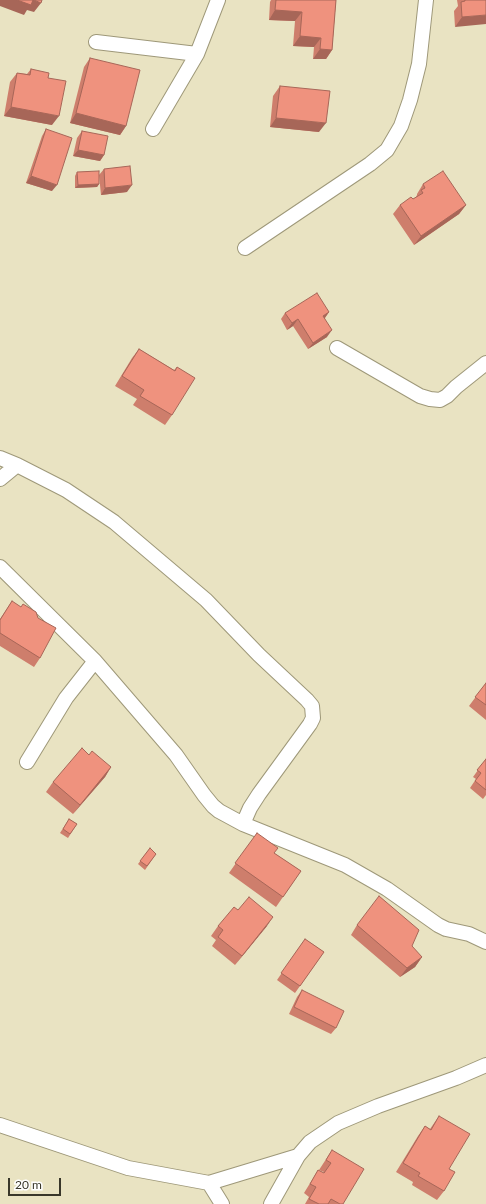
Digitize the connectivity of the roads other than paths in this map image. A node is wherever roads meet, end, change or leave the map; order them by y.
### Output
1 (218, 0) edge
2 (426, 0) edge
3 (96, 42) dead end
4 (197, 54) junction
5 (153, 129) dead end
6 (245, 248) dead end
7 (337, 348) dead end
8 (486, 363) edge
9 (0, 458) edge
10 (17, 465) junction
11 (0, 479) edge
12 (0, 566) edge
13 (95, 661) junction
14 (27, 762) dead end
15 (243, 824) junction
16 (486, 942) edge
17 (486, 1065) edge
18 (0, 1125) edge
19 (298, 1156) junction
20 (209, 1183) junction
21 (222, 1204) edge
22 (271, 1204) edge

1 - 4 street
2 - 6 street
3 - 4 street
4 - 5 street
7 - 8 street
9 - 10 street
10 - 11 street
10 - 15 street
12 - 13 street
13 - 14 street
13 - 15 street
15 - 16 street
17 - 19 street
18 - 20 street
19 - 20 street
19 - 22 street
20 - 21 street

